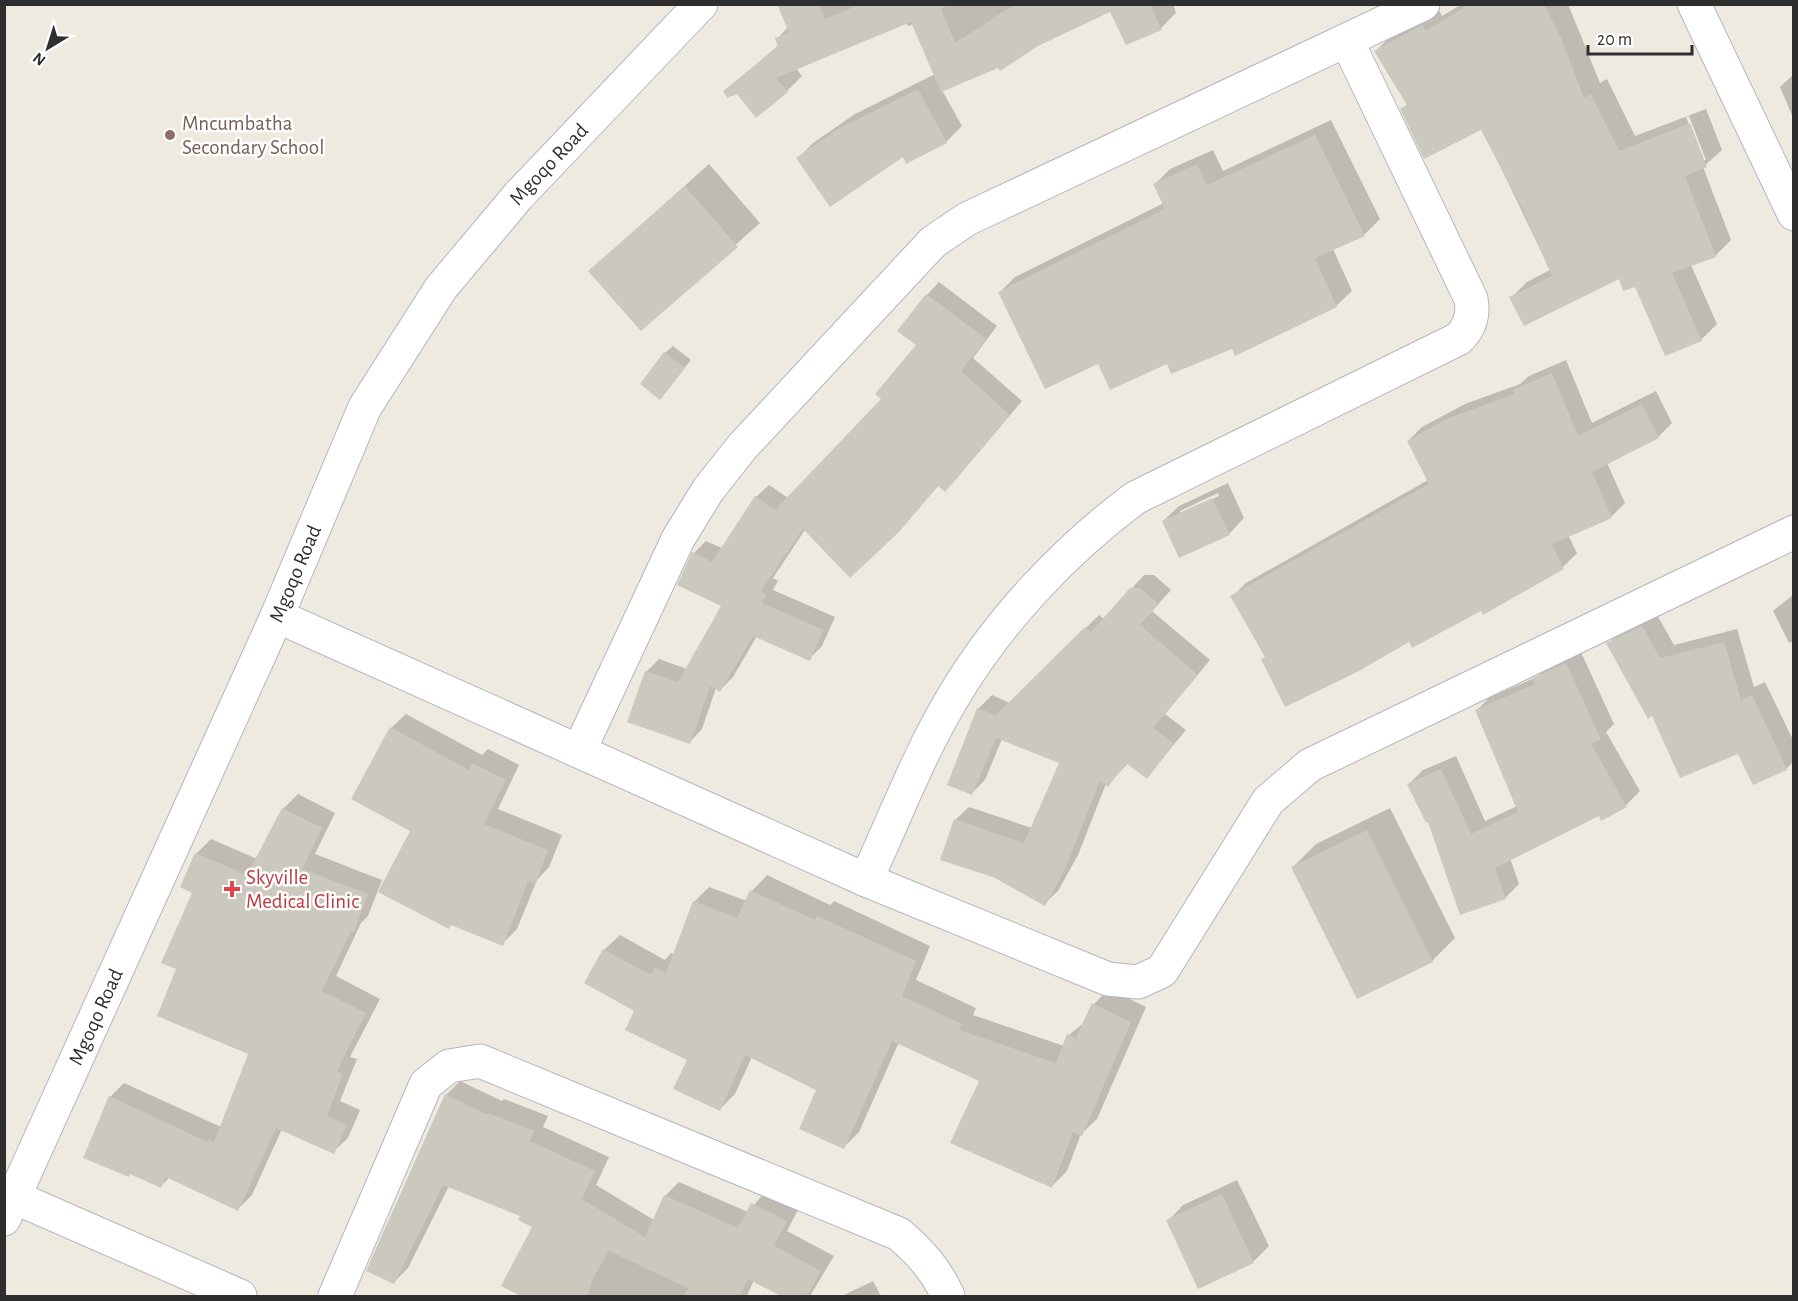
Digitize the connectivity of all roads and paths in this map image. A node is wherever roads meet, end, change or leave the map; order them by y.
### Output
1 (701, 4) edge
2 (1423, 4) edge
3 (1694, 4) edge
4 (1347, 40) junction
5 (1794, 214) edge
6 (1794, 532) edge
7 (277, 616) junction
8 (579, 751) junction
9 (866, 880) junction
10 (9, 1208) edge
11 (240, 1296) edge
12 (334, 1296) edge
13 (948, 1296) edge

1 - 7 street, Mgoqo Road
2 - 4 street
3 - 5 street
4 - 8 street
4 - 9 street
6 - 9 street
7 - 8 street
7 - 10 street, Mgoqo Road
8 - 9 street
10 - 11 street
12 - 13 street

